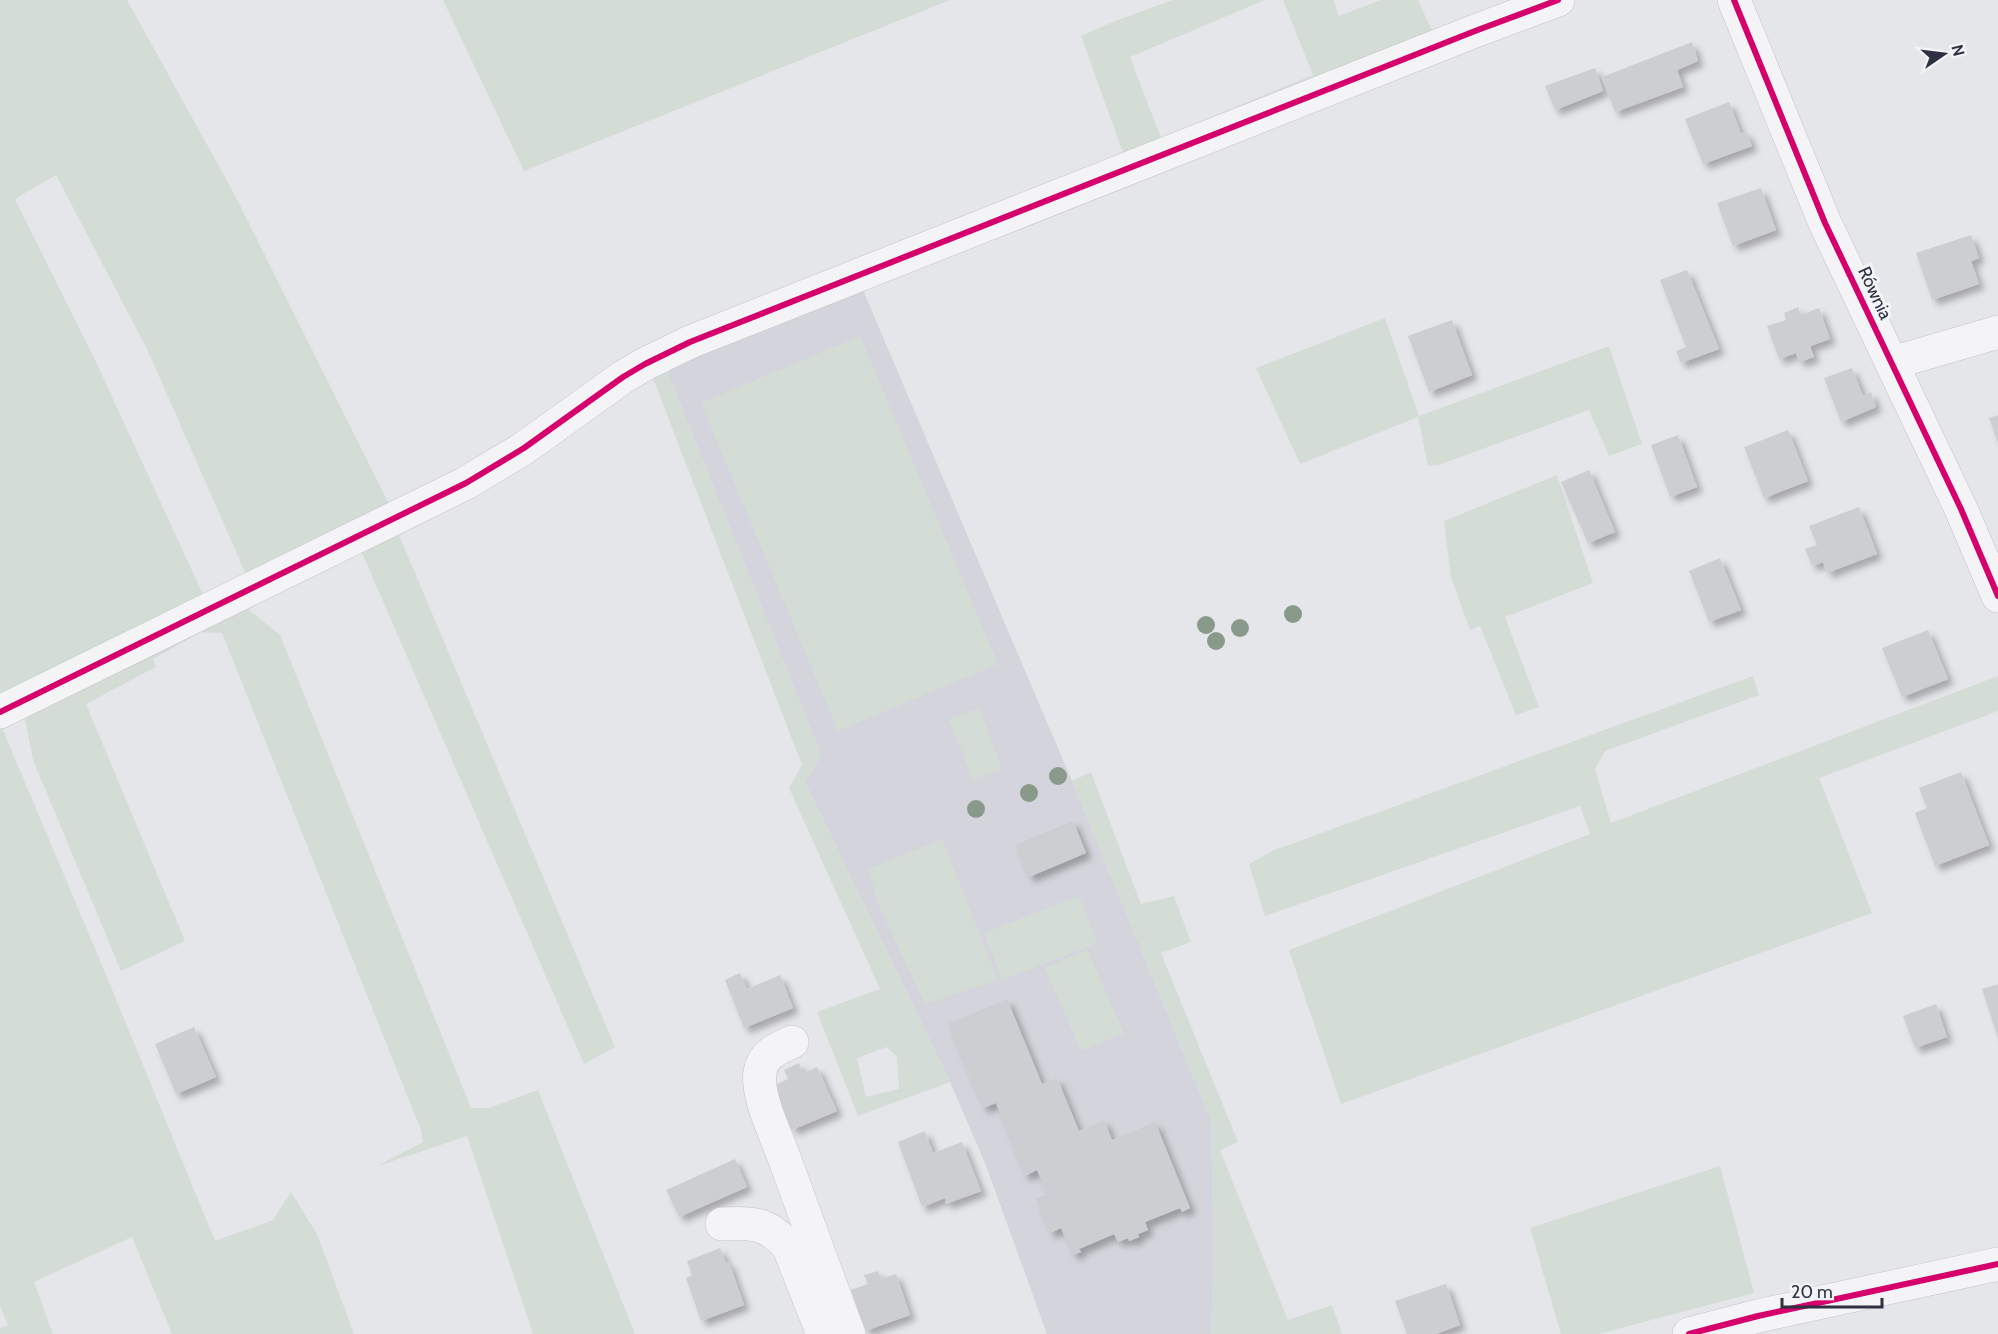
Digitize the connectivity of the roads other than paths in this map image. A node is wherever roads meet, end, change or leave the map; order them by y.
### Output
1 (1558, 0) edge
2 (1734, 0) edge
3 (1998, 332) edge
4 (1892, 363) junction
5 (1998, 596) edge
6 (0, 712) edge
7 (792, 1042) dead end
8 (722, 1224) dead end
9 (1998, 1264) edge
10 (823, 1334) edge
11 (849, 1334) edge
12 (1689, 1334) edge

1 - 6 street
2 - 4 street, Równia
3 - 4 street
4 - 5 street, Równia
7 - 11 street
8 - 10 street
9 - 12 street

